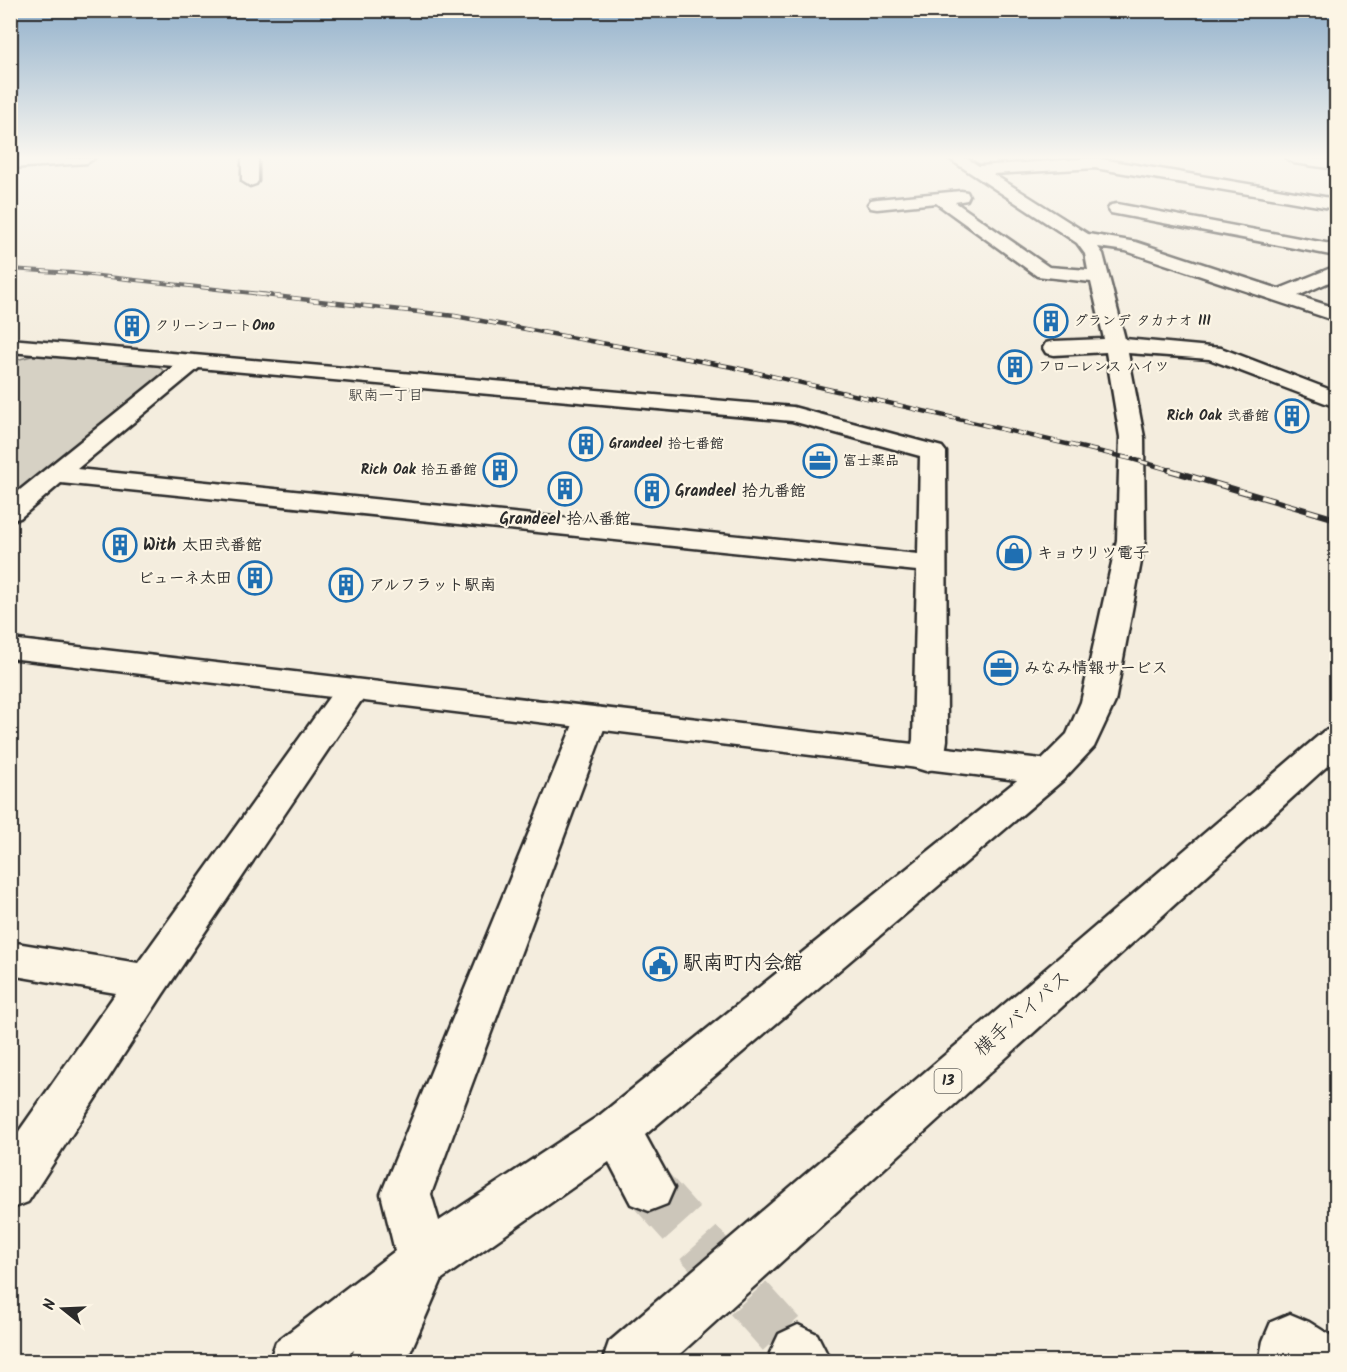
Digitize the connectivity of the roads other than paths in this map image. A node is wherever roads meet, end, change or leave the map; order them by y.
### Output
1 (973, 222) edge
2 (1056, 222) edge
3 (1109, 222) edge
4 (1185, 222) edge
5 (1083, 239) junction
6 (1336, 251) edge
7 (1336, 272) edge
8 (1099, 277) junction
9 (1280, 296) junction
10 (1336, 315) edge
11 (1116, 345) junction
12 (1054, 348) dead end
13 (16, 350) edge
14 (195, 360) junction
15 (1336, 400) edge
16 (55, 476) junction
17 (10, 512) edge
18 (931, 564) junction
19 (10, 648) edge
20 (351, 689) junction
21 (591, 718) junction
22 (1336, 739) edge
23 (926, 759) junction
24 (1050, 772) junction
25 (10, 958) edge
26 (148, 982) junction
27 (617, 1130) junction
28 (10, 1186) edge
29 (649, 1188) tunnel mouth
30 (424, 1261) junction
31 (296, 1362) edge
32 (377, 1362) edge
33 (629, 1362) edge
34 (1287, 1362) edge
35 (1323, 1362) edge

1 - 8 main road
2 - 5 main road
3 - 5 main road
4 - 6 main road
5 - 8 main road
5 - 9 main road
7 - 9 main road
8 - 11 main road
9 - 10 main road
11 - 12 main road
11 - 15 main road
11 - 24 main road
13 - 14 main road
14 - 16 main road
14 - 18 main road
16 - 17 main road
16 - 18 main road
18 - 23 main road
19 - 20 main road
20 - 21 main road
20 - 26 main road
21 - 23 main road
21 - 30 main road
22 - 33 main road, 横手バイパス / 13
23 - 24 main road
24 - 27 main road
25 - 26 main road
26 - 28 main road
27 - 29 main road
27 - 30 main road
30 - 31 main road
30 - 32 main road
34 - 35 main road

